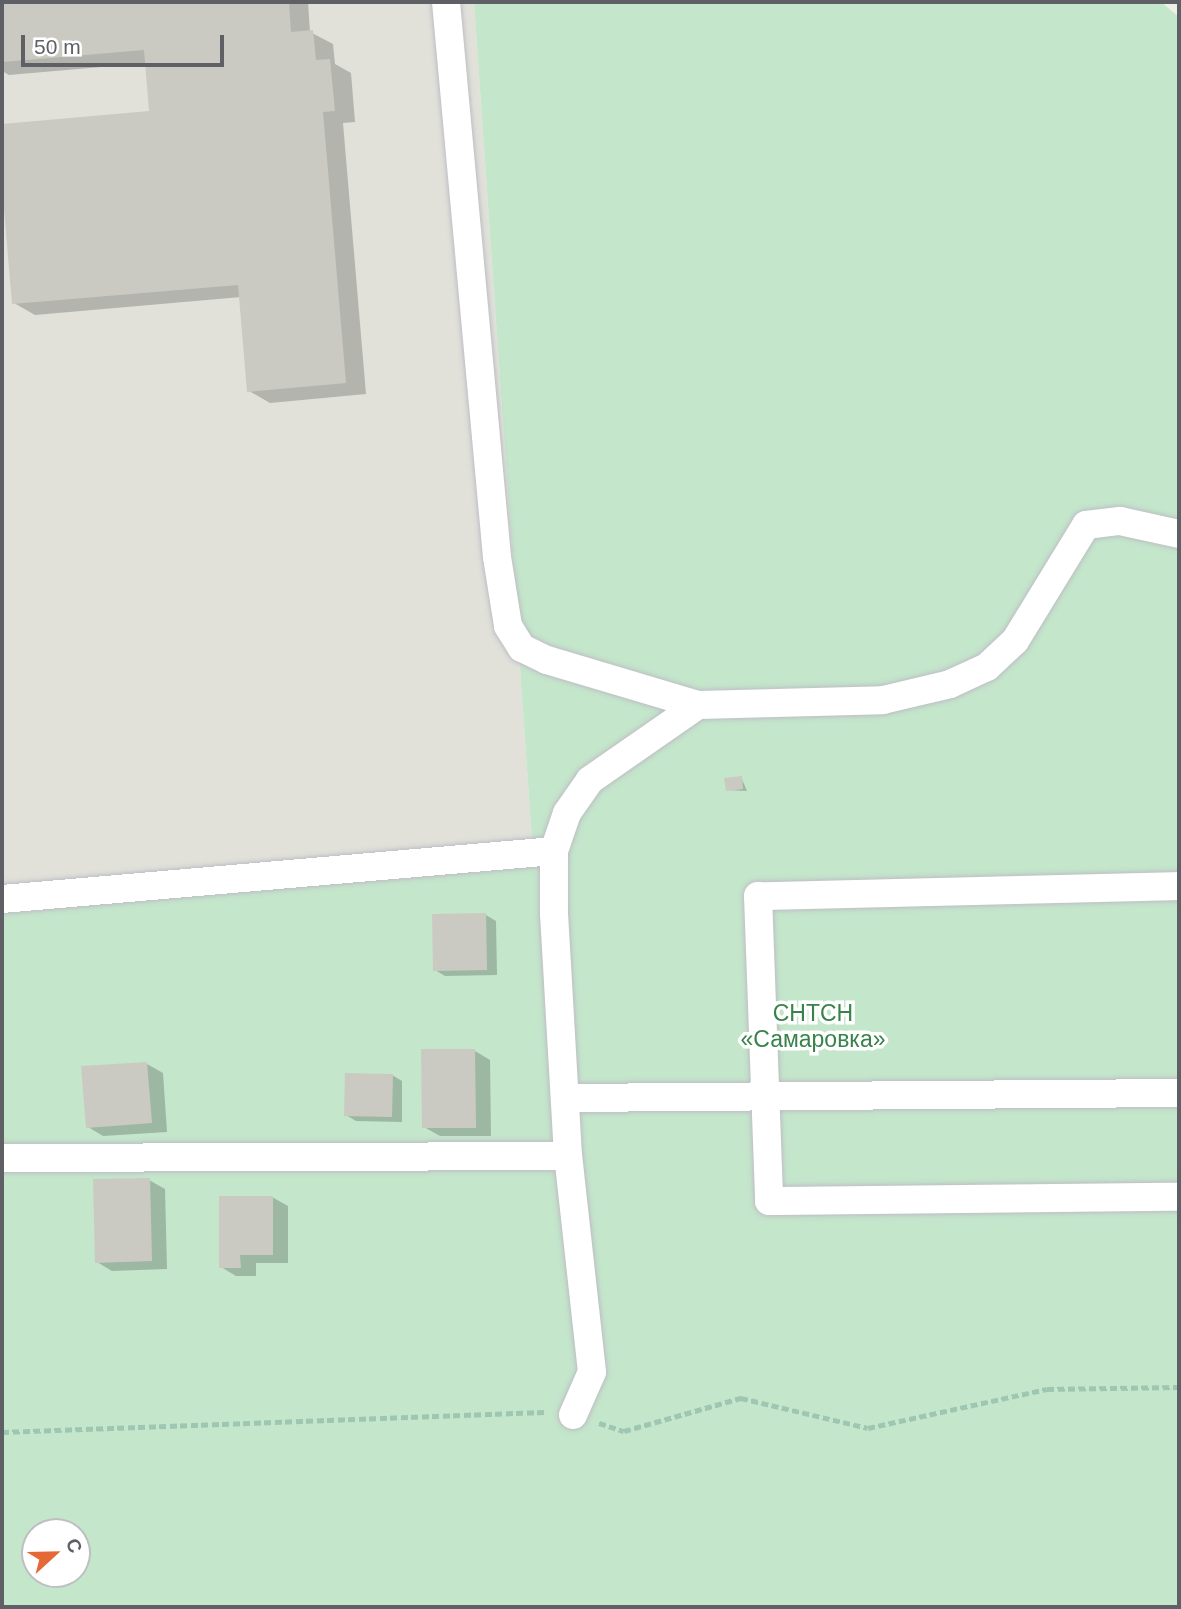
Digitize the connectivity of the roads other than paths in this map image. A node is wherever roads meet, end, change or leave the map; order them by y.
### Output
1 (446, 2) edge
2 (1179, 534) edge
3 (698, 705) junction
4 (554, 851) junction
5 (1179, 886) edge
6 (2, 900) edge
7 (1179, 1093) edge
8 (765, 1096) junction
9 (568, 1098) junction
10 (568, 1156) junction
11 (2, 1158) edge
12 (1179, 1197) edge
13 (573, 1415) road end

1 - 3 street
2 - 3 street
3 - 4 street
4 - 6 street
4 - 9 street
5 - 8 street
7 - 8 street
8 - 9 street
8 - 12 street
9 - 10 street
10 - 11 street
10 - 13 street

